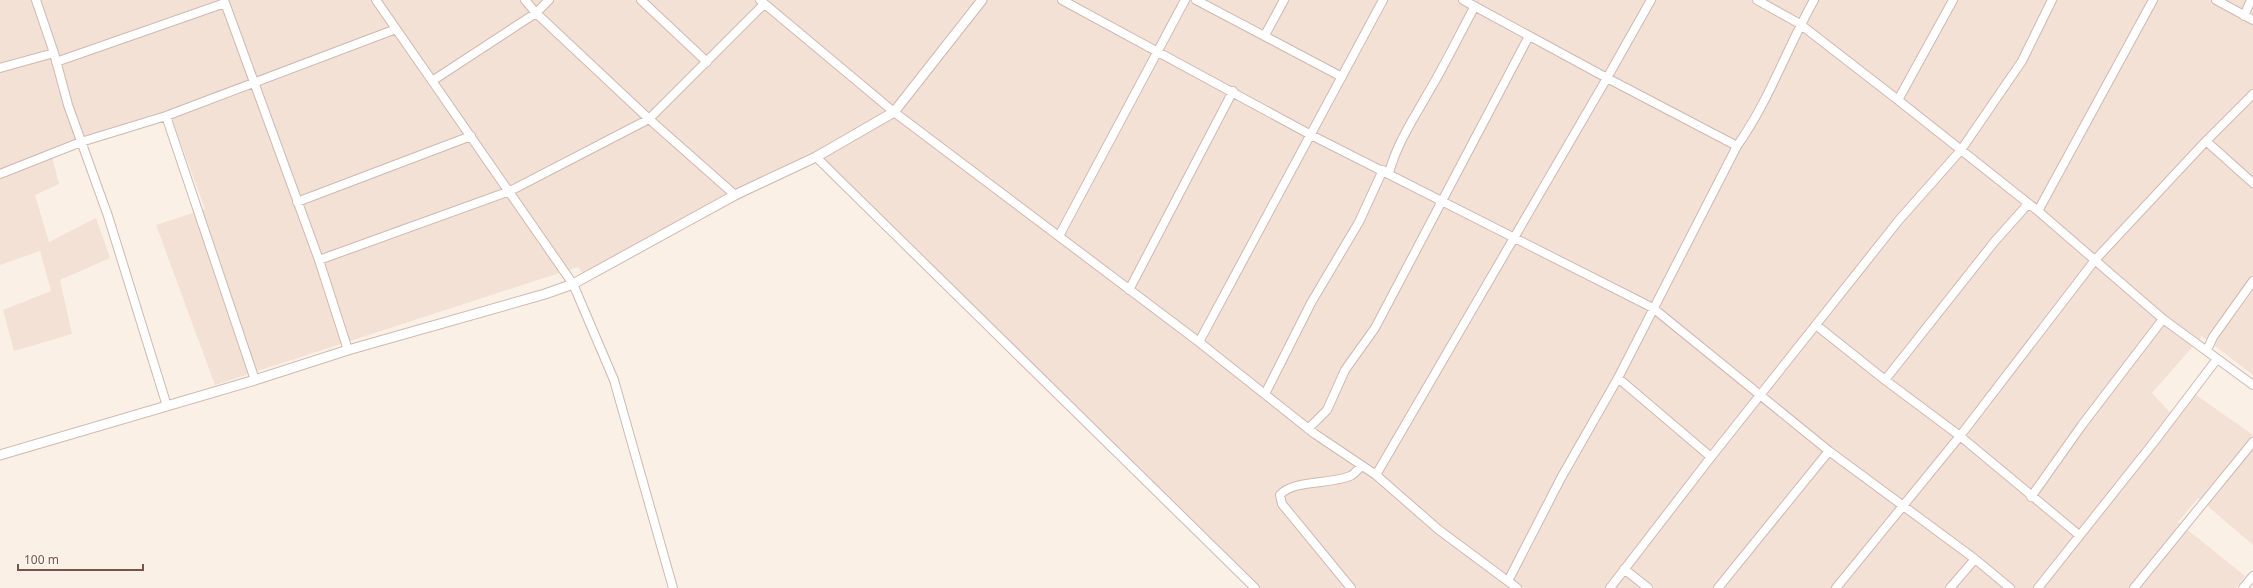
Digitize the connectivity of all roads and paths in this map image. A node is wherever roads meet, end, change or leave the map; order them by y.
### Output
1 (37, 0) edge
2 (376, 0) edge
3 (525, 0) edge
4 (549, 0) edge
5 (641, 0) edge
6 (1062, 0) edge
7 (1185, 0) edge
8 (1196, 0) edge
9 (1284, 0) edge
10 (1383, 0) edge
11 (1464, 0) edge
12 (1650, 0) edge
13 (1757, 0) edge
14 (1814, 0) edge
15 (1953, 0) edge
16 (2052, 0) edge
17 (2153, 0) edge
18 (2216, 0) edge
19 (2251, 0) edge
20 (979, 1) edge
21 (224, 2) edge
22 (762, 2) edge
23 (1475, 6) junction
24 (536, 13) junction
25 (2244, 16) junction
26 (2253, 20) edge
27 (1800, 24) junction
28 (396, 29) junction
29 (1265, 35) junction
30 (1529, 36) junction
31 (1159, 51) junction
32 (54, 53) junction
33 (56, 62) junction
34 (707, 62) junction
35 (0, 68) edge
36 (1342, 77) junction
37 (1607, 78) junction
38 (432, 81) junction
39 (254, 83) junction
40 (1233, 91) junction
41 (2253, 94) edge
42 (1898, 100) junction
43 (894, 112) junction
44 (166, 116) junction
45 (649, 119) junction
46 (1312, 135) junction
47 (471, 136) junction
48 (2206, 141) junction
49 (81, 142) junction
50 (1737, 146) junction
51 (1961, 150) junction
52 (816, 157) junction
53 (1386, 172) junction
54 (0, 174) edge
55 (2253, 183) edge
56 (510, 191) junction
57 (735, 195) junction
58 (1443, 201) junction
59 (298, 202) junction
60 (2028, 204) junction
61 (2038, 211) junction
62 (1059, 236) junction
63 (1515, 237) junction
64 (319, 260) junction
65 (2095, 260) junction
66 (2253, 280) edge
67 (573, 284) junction
68 (1129, 290) junction
69 (1653, 308) junction
70 (2163, 319) junction
71 (1816, 325) junction
72 (1199, 342) junction
73 (348, 350) junction
74 (2207, 350) junction
75 (2217, 359) junction
76 (1618, 378) junction
77 (255, 380) junction
78 (1884, 380) junction
79 (2253, 385) edge
80 (1265, 394) junction
81 (1760, 397) junction
82 (167, 406) junction
83 (1308, 429) junction
84 (1960, 436) junction
85 (2253, 442) edge
86 (1829, 451) junction
87 (0, 455) edge
88 (1711, 457) junction
89 (1361, 467) junction
90 (1376, 475) junction
91 (2031, 497) junction
92 (1903, 506) junction
93 (2079, 535) junction
94 (1975, 559) junction
95 (1624, 569) junction
96 (2253, 576) edge
97 (1508, 581) junction
98 (673, 588) edge
99 (1255, 588) edge
100 (1351, 588) edge
101 (1516, 588) edge
102 (1610, 588) edge
103 (1648, 588) edge
104 (1718, 588) edge
105 (1836, 588) edge
106 (1950, 588) edge
107 (2010, 588) edge
108 (2038, 588) edge
109 (2134, 588) edge
110 (2243, 588) edge

1 - 32 street
2 - 28 street
3 - 24 street
4 - 24 street
5 - 34 street
6 - 31 street
7 - 31 street
8 - 29 street
9 - 29 street
10 - 36 street
11 - 23 street
12 - 37 street
13 - 27 street
14 - 27 street
15 - 42 street
16 - 51 street
17 - 61 street
18 - 25 street
19 - 25 street
20 - 43 street
21 - 33 street
21 - 39 street
22 - 34 street
22 - 43 street
23 - 30 street
23 - 53 street
24 - 38 street
24 - 45 street
25 - 26 street
27 - 42 street
27 - 50 street
28 - 38 street
28 - 39 street
29 - 36 street
30 - 37 street
30 - 58 street
31 - 40 street
31 - 62 street
32 - 33 street
32 - 35 street
33 - 49 street
34 - 45 street
36 - 46 street
37 - 50 street
37 - 63 street
38 - 47 street
39 - 44 street
39 - 59 street
40 - 46 street
40 - 68 street
41 - 48 street
42 - 51 street
43 - 52 street
43 - 62 street
44 - 49 street
44 - 77 street
45 - 56 street
45 - 57 street
46 - 53 street
46 - 72 street
47 - 56 street
47 - 59 street
48 - 55 street
48 - 65 street
49 - 54 street
49 - 82 street
50 - 69 street
51 - 60 street
51 - 71 street
52 - 57 street
52 - 99 street
53 - 58 street
53 - 80 street
56 - 64 street
56 - 67 street
57 - 67 street
58 - 63 street
58 - 83 street
59 - 64 street
60 - 61 street
60 - 78 street
61 - 65 street
62 - 68 street
63 - 69 street
63 - 90 street
64 - 73 street
65 - 70 street
65 - 84 street
66 - 74 street
67 - 73 street
67 - 98 street
68 - 72 street
69 - 76 street
69 - 81 street
70 - 74 street
70 - 91 street
71 - 78 street
71 - 81 street
72 - 80 street
73 - 77 street
74 - 75 street
75 - 79 street
75 - 93 street
76 - 88 street
76 - 97 street
77 - 82 street
78 - 84 street
80 - 83 street
81 - 86 street
81 - 88 street
82 - 87 street
83 - 89 street
84 - 91 street
84 - 92 street
85 - 109 street
86 - 92 street
86 - 104 street
88 - 95 street
89 - 90 street
89 - 100 street
90 - 97 street
91 - 93 street
92 - 94 street
92 - 105 street
93 - 108 street
94 - 106 street
94 - 107 street
95 - 102 street
95 - 103 street
96 - 110 street
97 - 101 street

